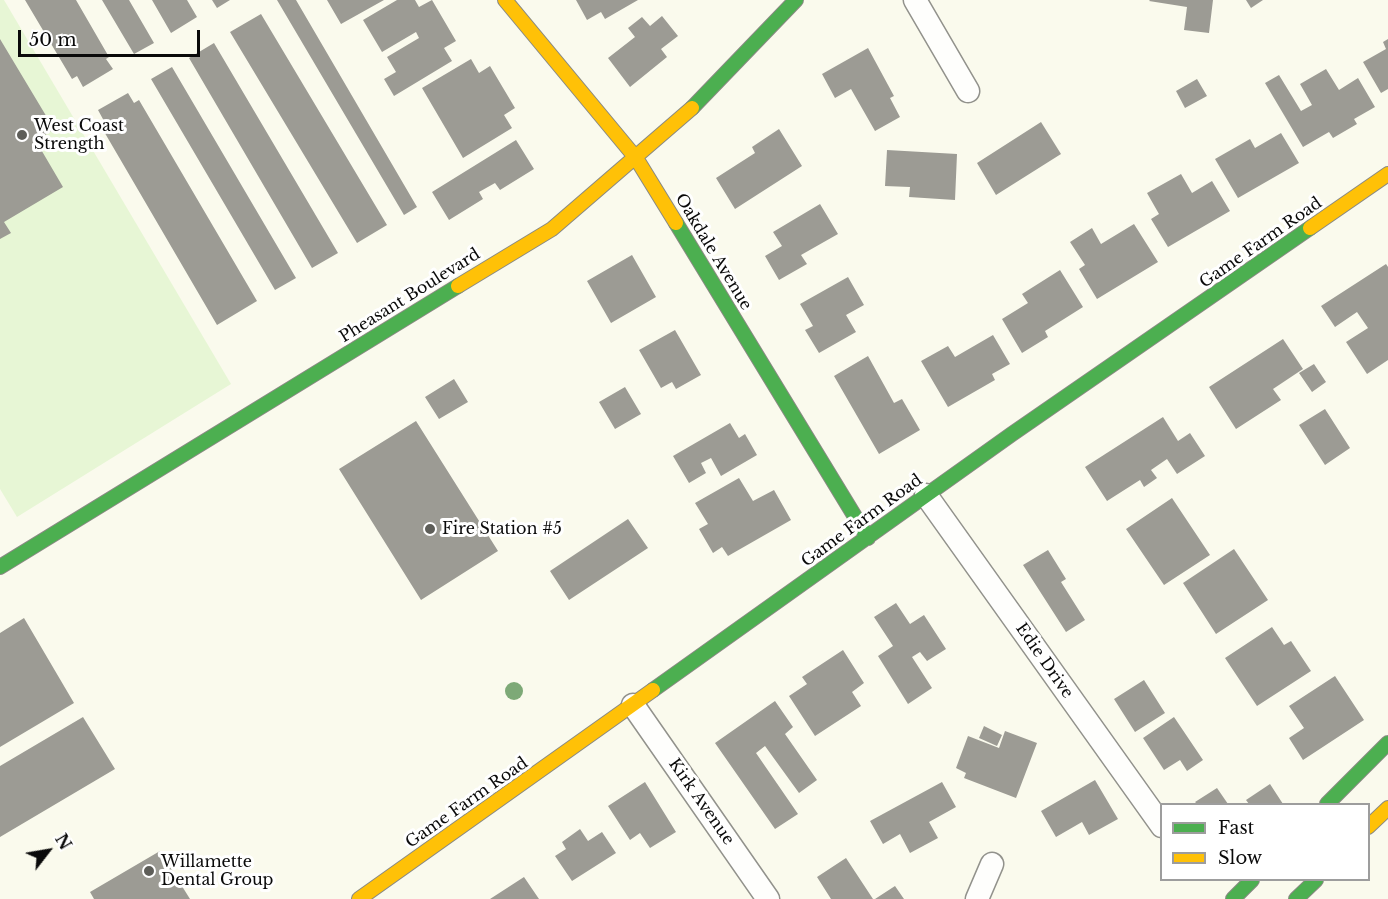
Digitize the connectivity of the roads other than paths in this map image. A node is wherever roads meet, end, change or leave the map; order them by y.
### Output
1 (505, 0) edge
2 (796, 0) edge
3 (915, 0) edge
4 (968, 91) dead end
5 (636, 158) junction
6 (1388, 174) edge
7 (926, 495) junction
8 (868, 538) junction
9 (0, 567) edge
10 (633, 705) junction
11 (1388, 743) edge
12 (1328, 803) edge
13 (1388, 808) edge
14 (1160, 825) edge
15 (1370, 825) edge
16 (992, 864) dead end
17 (1250, 881) edge
18 (1314, 881) edge
19 (359, 899) edge
20 (768, 899) edge
21 (977, 899) edge
22 (1233, 899) edge
23 (1296, 899) edge

1 - 5 street, Oakdale Avenue
2 - 5 street, Pheasant Boulevard
3 - 4 street
5 - 8 street, Oakdale Avenue
5 - 9 street, Pheasant Boulevard
6 - 7 street, Game Farm Road
7 - 8 street, Game Farm Road
7 - 14 street, Edie Drive
8 - 10 street, Game Farm Road
10 - 19 street, Game Farm Road
10 - 20 street, Kirk Avenue
11 - 12 street
13 - 15 street
16 - 21 street
17 - 22 street
18 - 23 street

